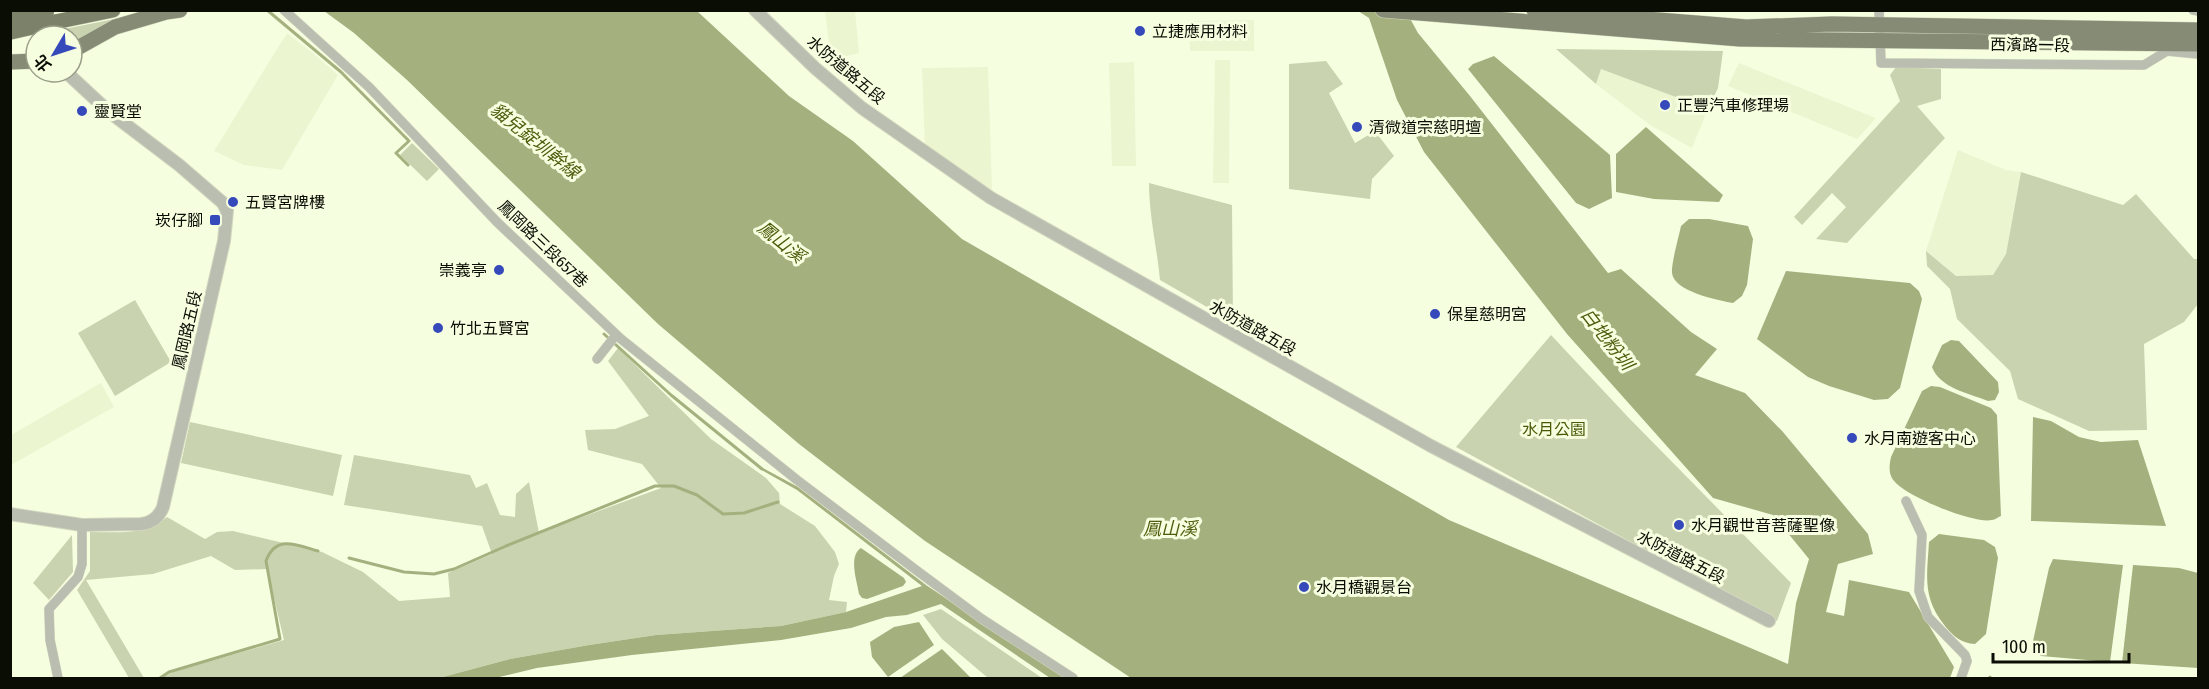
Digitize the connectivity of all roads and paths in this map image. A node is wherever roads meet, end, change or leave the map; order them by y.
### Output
1 (23, 10) edge
2 (113, 10) edge
3 (284, 10) edge
4 (755, 10) edge
5 (1383, 10) edge
6 (1534, 10) edge
7 (2193, 10) edge
8 (173, 11) edge
9 (2199, 11) edge
10 (51, 15) edge
11 (10, 18) edge
12 (33, 24) edge
13 (1880, 25) edge
14 (2199, 30) edge
15 (11, 32) edge
16 (2145, 37) junction
17 (84, 44) edge
18 (2199, 44) edge
19 (2199, 54) edge
20 (79, 84) edge
21 (616, 335) junction
22 (597, 359) dead end
23 (1906, 501) dead end
24 (10, 514) edge
25 (82, 525) junction
26 (1769, 621) dead end
27 (58, 678) edge
28 (1073, 678) edge
29 (1962, 678) edge

1 - 12 street
2 - 10 highway
3 - 21 street, 鳳岡路三段657巷
4 - 26 street, 水防道路五段
5 - 13 main road, 西濱路一段
6 - 13 main road, 西濱路一段
7 - 9 street
8 - 17 main road
10 - 11 highway, bridge
10 - 15 highway, bridge
13 - 16 main road, 西濱路一段
13 - 19 street, 西濱路一段
14 - 16 main road
16 - 18 main road
20 - 25 street, 鳳岡路五段
21 - 22 street
21 - 28 street, 鳳岡路三段657巷
23 - 29 street
24 - 25 street, 鳳岡路五段
25 - 27 street

